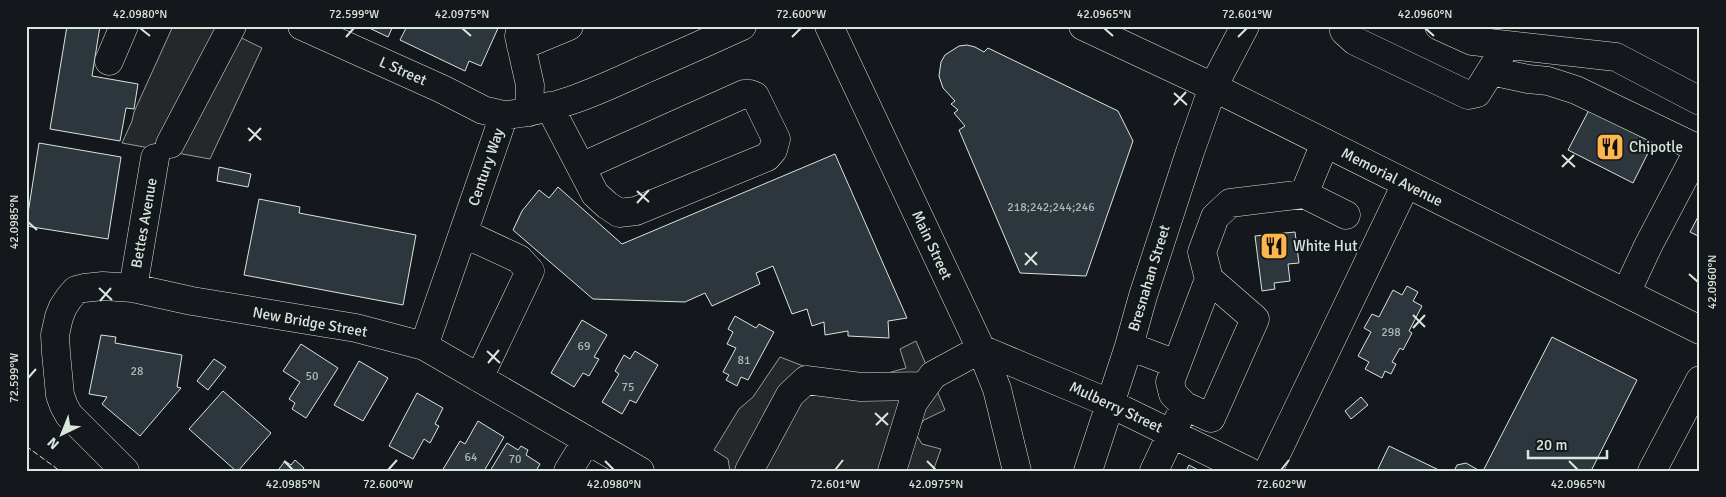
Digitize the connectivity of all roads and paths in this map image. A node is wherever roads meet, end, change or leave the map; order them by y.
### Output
1 (124, 26) edge
2 (232, 26) edge
3 (302, 26) edge
4 (569, 26) edge
5 (742, 26) edge
6 (829, 26) edge
7 (1083, 26) edge
8 (1245, 26) edge
9 (1346, 26) edge
10 (1439, 26) edge
11 (521, 36) edge
12 (1508, 44) junction
13 (1552, 49) junction
14 (110, 61) dead end
15 (1491, 71) junction
16 (1548, 81) junction
17 (1213, 87) junction
18 (1700, 101) edge
19 (527, 111) junction
20 (1325, 143) junction
21 (1699, 148) edge
22 (581, 167) junction
23 (1406, 184) junction
24 (1304, 194) junction
25 (1346, 215) dead end
26 (463, 233) junction
27 (1162, 237) junction
28 (1202, 252) junction
29 (1209, 279) junction
30 (133, 288) junction
31 (1626, 293) junction
32 (1700, 330) edge
33 (424, 346) junction
34 (1129, 346) junction
35 (981, 349) junction
36 (1176, 364) junction
37 (479, 378) junction
38 (1700, 380) edge
39 (925, 386) junction
40 (1109, 403) junction
41 (1185, 406) junction
42 (1171, 433) junction
43 (588, 440) junction
44 (125, 471) edge
45 (568, 471) edge
46 (640, 471) edge
47 (749, 471) edge
48 (892, 471) edge
49 (1018, 471) edge
50 (1088, 471) edge
51 (1154, 471) edge
52 (1248, 471) edge
53 (1268, 471) edge
54 (1652, 471) edge

1 - 14 street
2 - 30 street, Bettes Avenue
3 - 19 street, L Street
4 - 11 street
5 - 19 street
6 - 35 street, Main Street
7 - 17 street, Memorial Avenue
8 - 17 street, Bresnahan Street
9 - 15 street
10 - 12 street
11 - 19 street, Century Way
12 - 13 street
12 - 15 street
13 - 16 street
13 - 18 street
15 - 16 street
16 - 21 street
17 - 20 street, Memorial Avenue
17 - 27 street, Bresnahan Street
19 - 22 street
19 - 26 street, Century Way
20 - 23 street, Memorial Avenue
20 - 24 street
21 - 31 street
22 - 22 street
23 - 31 street, Memorial Avenue
23 - 53 street
24 - 25 street
24 - 28 street
26 - 33 street, Century Way
26 - 37 street
27 - 28 street
27 - 34 street, Bresnahan Street
28 - 29 street
29 - 36 street
29 - 41 street
30 - 33 street, New Bridge Street
30 - 44 street, New Bridge Street
31 - 32 street, Memorial Avenue
33 - 37 street, New Bridge Street
34 - 36 street
34 - 40 street, Bresnahan Street
35 - 39 street
35 - 40 street, Mulberry Street
35 - 49 street, Main Street
36 - 41 street
37 - 43 street, New Bridge Street
38 - 54 street
39 - 47 street
39 - 48 street
40 - 42 street, Mulberry Street
40 - 50 street, Bresnahan Street
41 - 42 street
42 - 51 street
42 - 52 street, Mulberry Street
43 - 45 street
43 - 46 street, New Bridge Street

